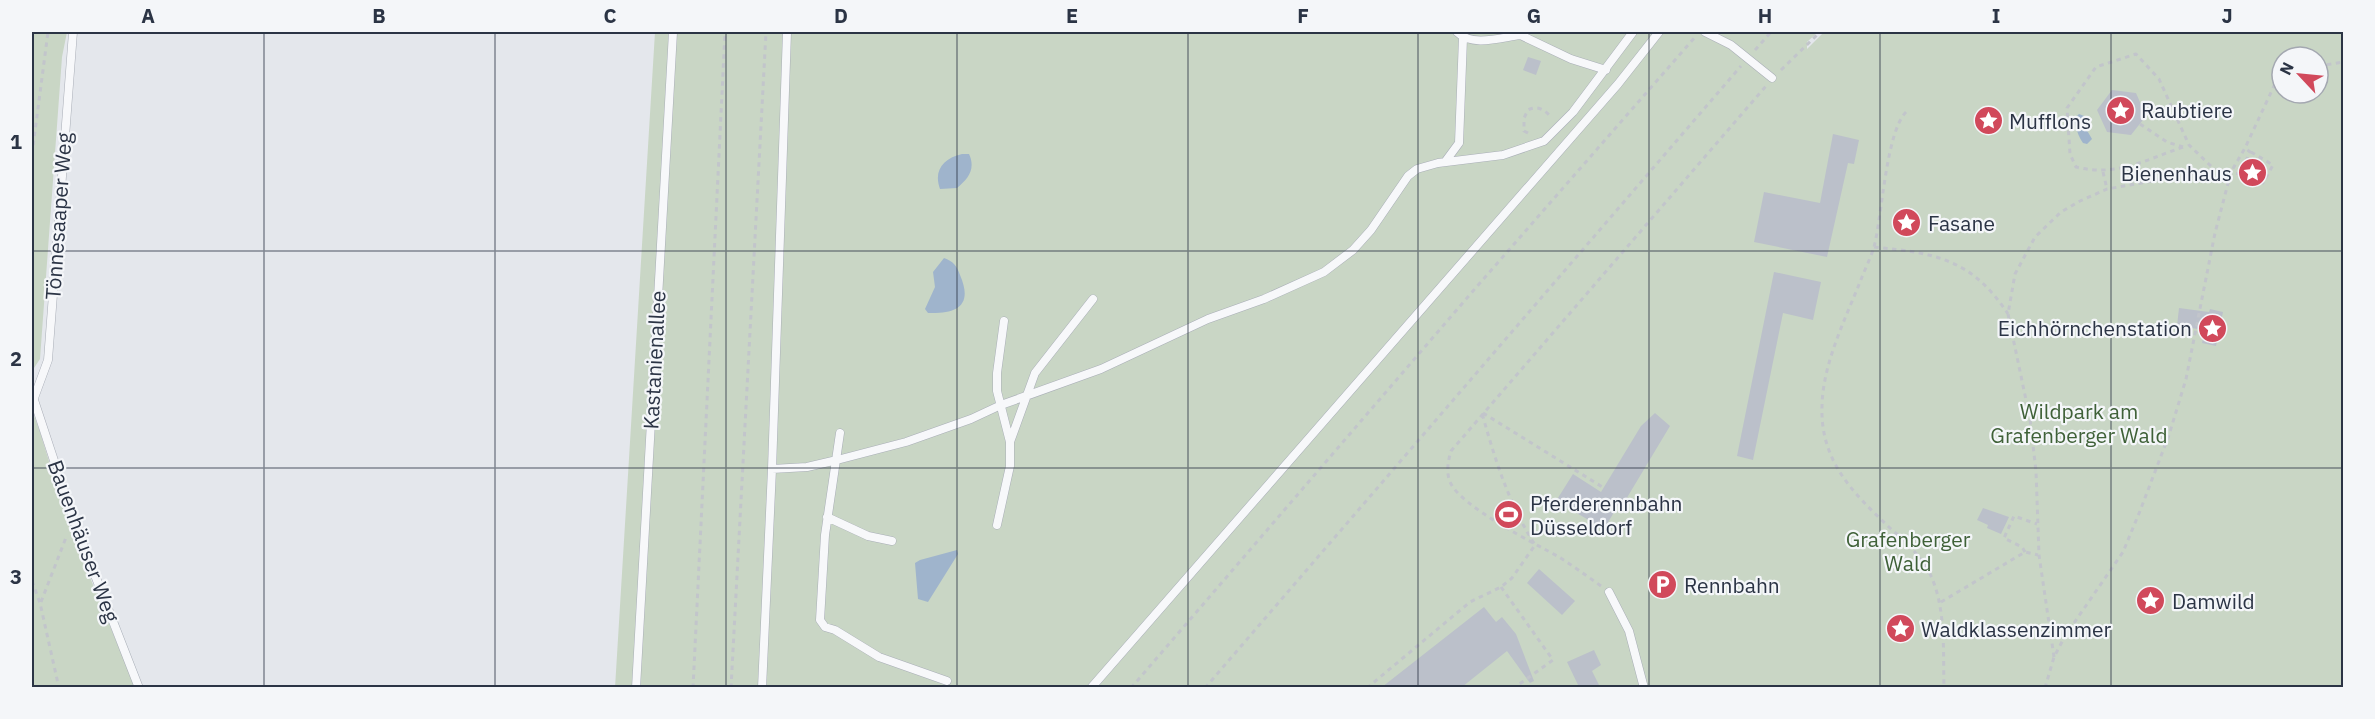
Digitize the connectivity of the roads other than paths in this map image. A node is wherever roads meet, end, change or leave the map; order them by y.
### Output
1 (73, 32) edge
2 (673, 32) edge
3 (788, 32) edge
4 (1457, 32) edge
5 (1633, 32) edge
6 (1659, 32) edge
7 (1702, 32) edge
8 (1517, 33) edge
9 (1463, 38) junction
10 (1606, 70) junction
11 (1772, 78) road end
12 (1446, 162) junction
13 (1093, 299) dead end
14 (1004, 321) dead end
15 (33, 395) edge
16 (1026, 398) junction
17 (1001, 405) junction
18 (840, 433) dead end
19 (1010, 442) junction
20 (837, 460) junction
21 (772, 469) junction
22 (827, 517) junction
23 (997, 525) dead end
24 (892, 541) dead end
25 (1609, 592) road end
26 (947, 681) dead end
27 (139, 687) edge
28 (636, 687) edge
29 (762, 687) edge
30 (1091, 687) edge
31 (1644, 687) edge

1 - 15 lane, Tönnesaaper Weg
2 - 28 lane, Kastanienallee
3 - 21 lane
4 - 9 lane
5 - 10 lane
6 - 30 lane
7 - 11 lane
8 - 9 lane
8 - 10 lane
9 - 12 lane
10 - 12 lane
12 - 16 lane
13 - 16 lane
14 - 17 lane
15 - 27 lane, Bauenhäuser Weg
16 - 17 lane
16 - 19 lane
17 - 19 lane
17 - 20 lane
18 - 20 lane
19 - 23 lane
20 - 21 lane
20 - 22 lane
21 - 29 lane
22 - 24 lane
22 - 26 lane
25 - 31 lane

